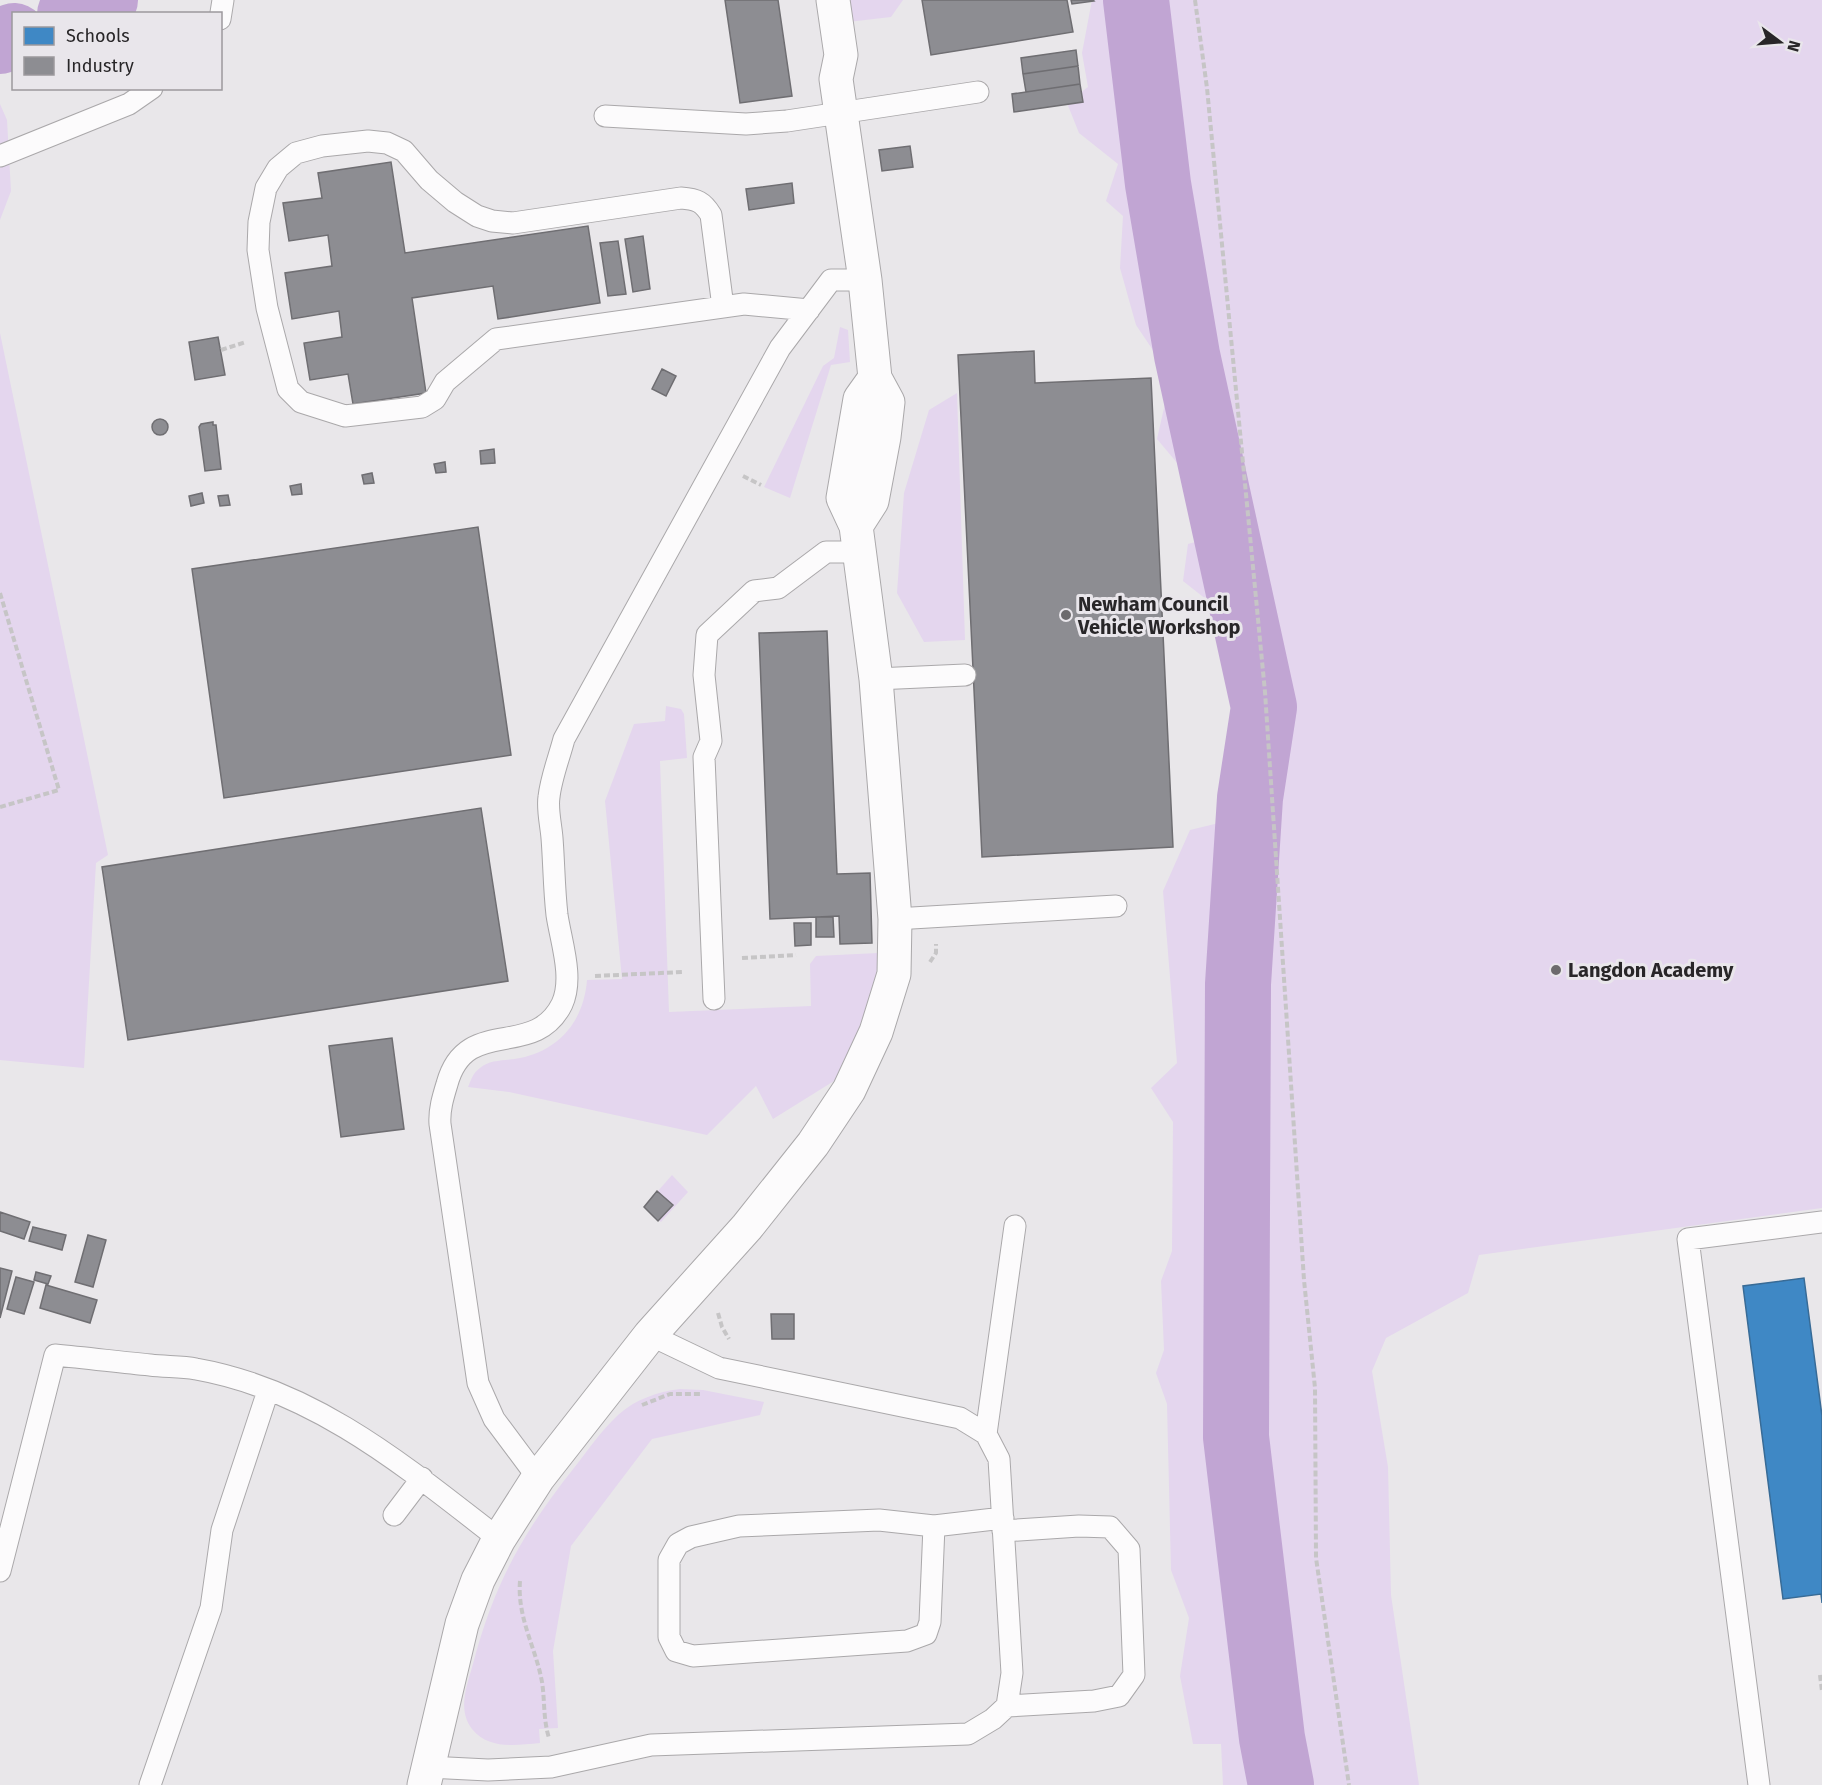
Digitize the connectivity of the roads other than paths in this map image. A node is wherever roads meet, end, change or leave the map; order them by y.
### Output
1 (810, 0) edge
2 (833, 0) edge
3 (836, 80) junction
4 (149, 90) edge
5 (978, 92) dead end
6 (841, 115) junction
7 (605, 116) dead end
8 (0, 156) edge
9 (865, 280) junction
10 (723, 307) junction
11 (808, 310) junction
12 (857, 539) junction
13 (965, 675) dead end
14 (876, 679) junction
15 (1116, 906) dead end
16 (895, 919) junction
17 (714, 999) dead end
18 (1822, 1222) edge
19 (1015, 1226) dead end
20 (650, 1335) junction
21 (268, 1391) junction
22 (986, 1434) junction
23 (422, 1478) junction
24 (538, 1478) junction
25 (394, 1515) dead end
26 (1003, 1525) junction
27 (934, 1526) junction
28 (499, 1539) junction
29 (0, 1571) edge
30 (1007, 1706) junction
31 (426, 1776) edge
32 (150, 1785) edge
33 (1758, 1785) edge

1 - 3 street
2 - 3 street
3 - 6 street
4 - 8 lane
5 - 6 lane
6 - 7 lane
6 - 9 street
9 - 11 lane
9 - 12 street
10 - 10 lane
10 - 11 lane
11 - 24 lane
12 - 14 street
12 - 17 lane
13 - 14 lane
14 - 16 street
15 - 16 lane
16 - 20 street
18 - 33 lane
19 - 22 lane
20 - 22 lane
20 - 24 street
21 - 23 lane
21 - 29 lane
21 - 32 lane
22 - 26 lane
23 - 25 lane
23 - 28 lane
24 - 28 street
26 - 27 lane
26 - 30 lane
26 - 30 lane
27 - 27 lane
28 - 31 street
30 - 31 lane

